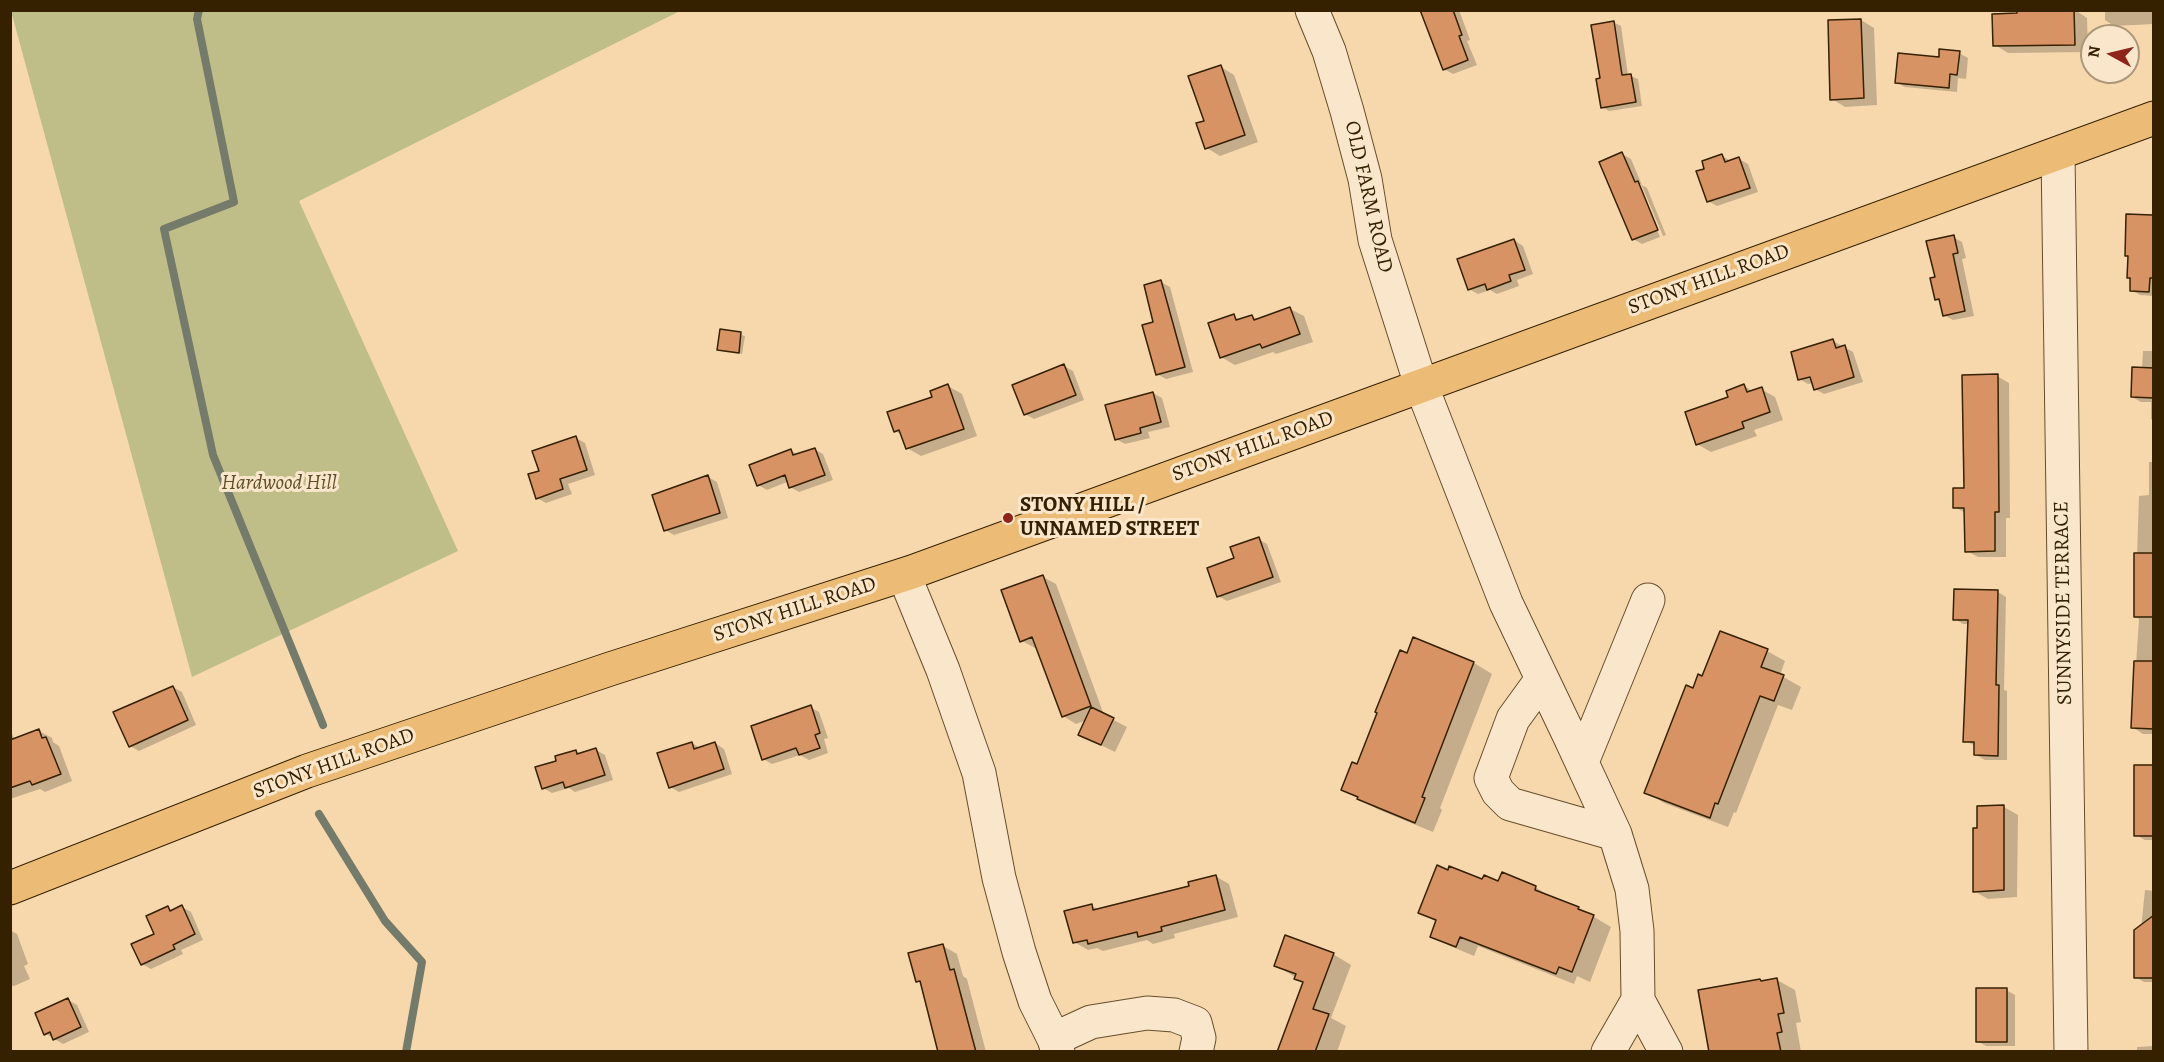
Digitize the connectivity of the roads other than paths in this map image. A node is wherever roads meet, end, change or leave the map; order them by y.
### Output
1 (1312, 10) edge
2 (2154, 118) edge
3 (2058, 154) junction
4 (1421, 385) junction
5 (904, 575) junction
6 (1648, 600) dead end
7 (1542, 679) junction
8 (1582, 762) junction
9 (1615, 834) junction
10 (10, 888) edge
11 (1638, 1000) junction
12 (1056, 1045) edge
13 (1196, 1052) edge
14 (1608, 1052) edge
15 (1666, 1052) edge
16 (2071, 1052) edge

1 - 4 street, OLD FARM ROAD
2 - 3 main road, STONY HILL ROAD
3 - 4 main road, STONY HILL ROAD
3 - 16 street, SUNNYSIDE TERRACE
4 - 5 main road, STONY HILL ROAD
4 - 7 street, OLD FARM ROAD
5 - 10 main road, STONY HILL ROAD
5 - 12 street
6 - 8 street
7 - 8 street, OLD FARM ROAD
7 - 9 street
8 - 9 street, OLD FARM ROAD
9 - 11 street, OLD FARM ROAD
11 - 14 street
11 - 15 street
12 - 13 street

